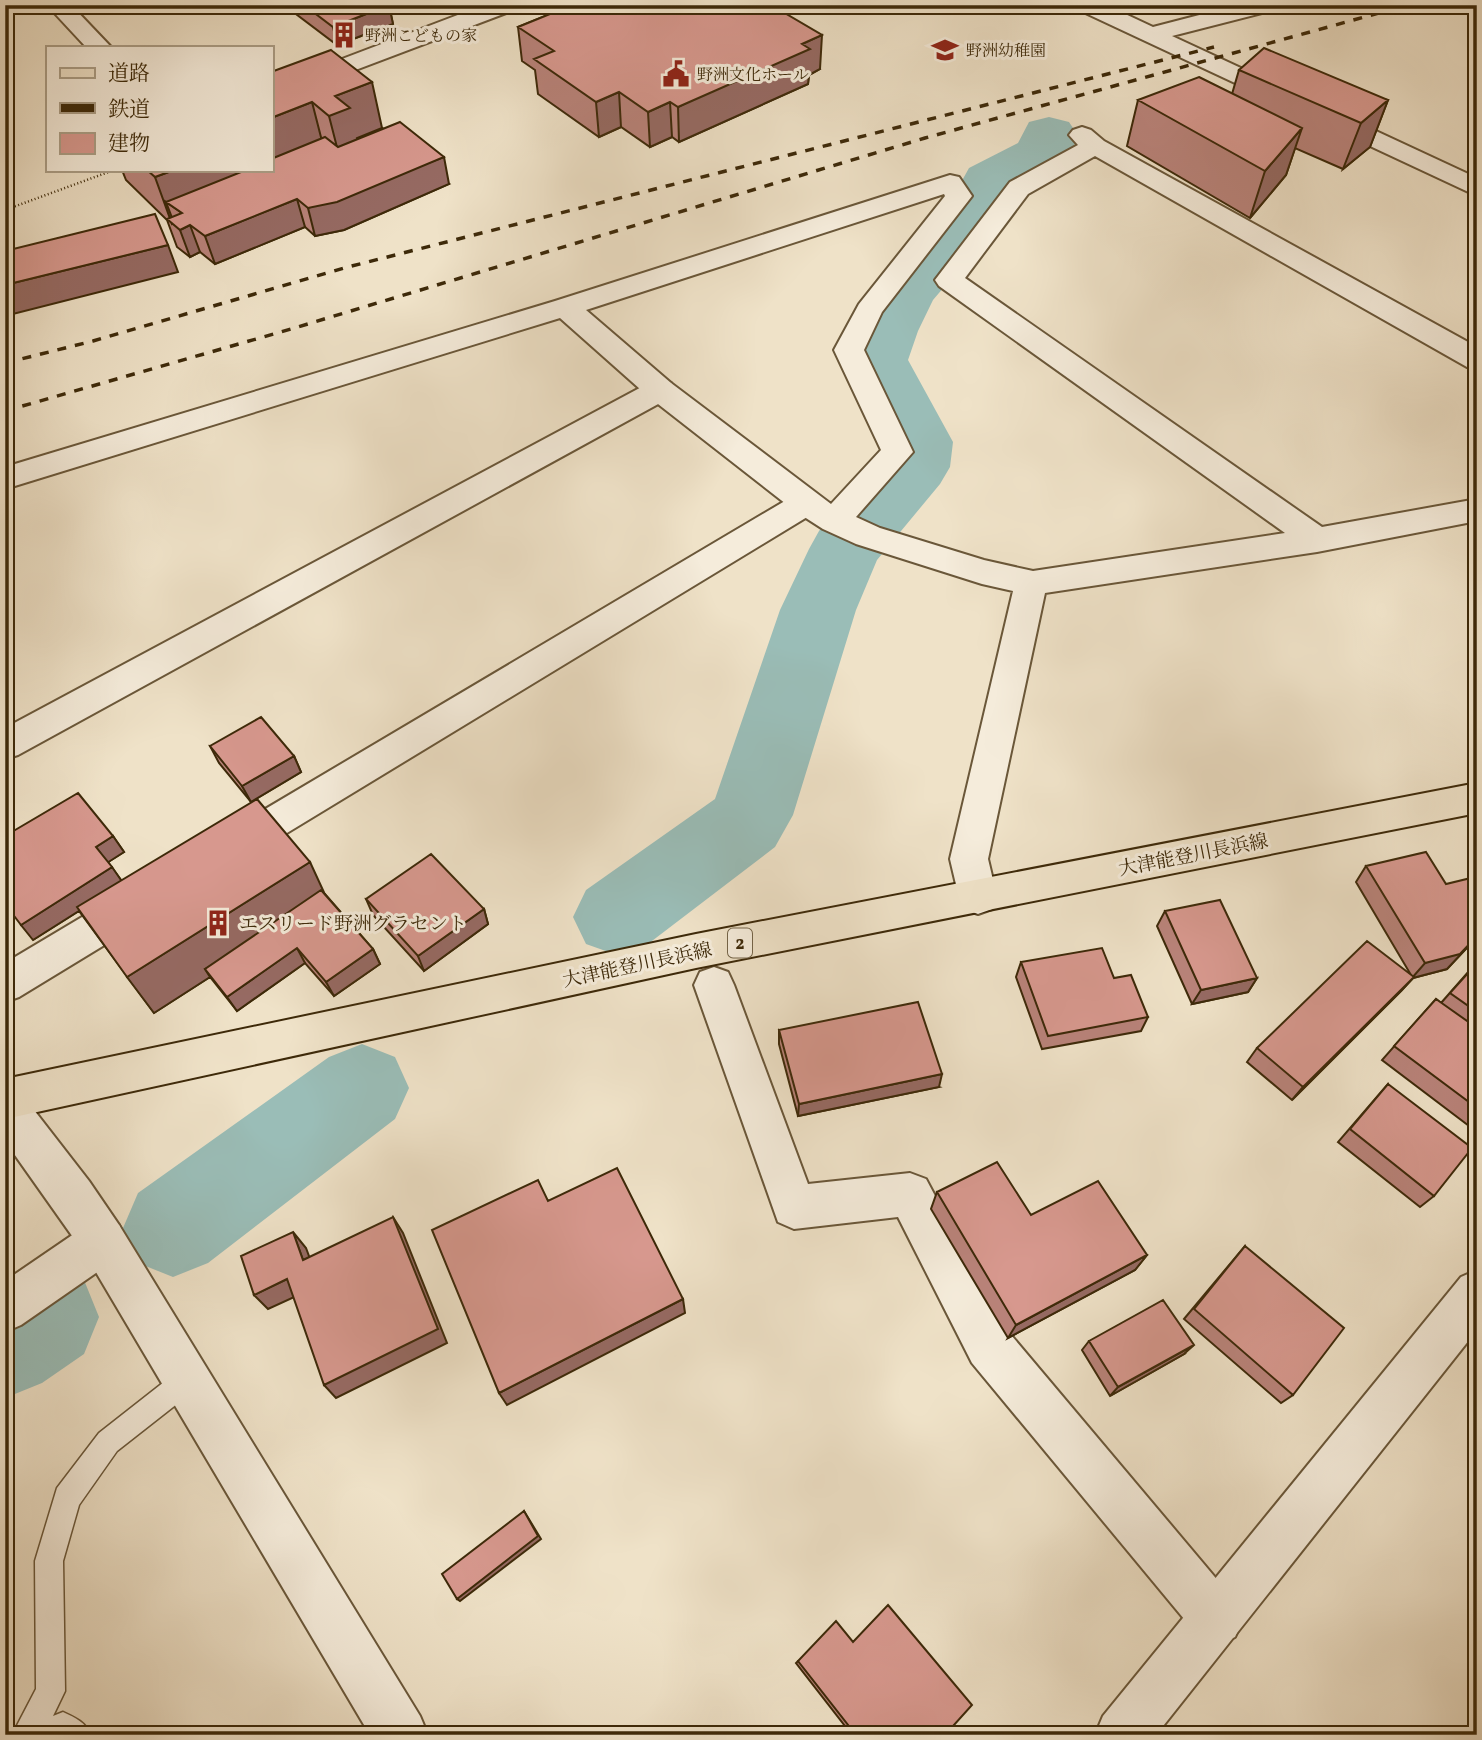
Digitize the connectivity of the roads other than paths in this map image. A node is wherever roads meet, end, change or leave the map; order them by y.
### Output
1 (58, 5) edge
2 (1087, 5) edge
3 (1266, 5) edge
4 (495, 7) edge
5 (1149, 35) junction
6 (98, 46) edge
7 (273, 94) edge
8 (1473, 183) edge
9 (565, 307) junction
10 (1477, 360) edge
11 (660, 390) junction
12 (5, 478) edge
13 (1477, 510) edge
14 (837, 521) junction
15 (1317, 540) junction
16 (1033, 583) junction
17 (5, 745) edge
18 (1477, 798) edge
19 (201, 866) edge
20 (165, 888) edge
21 (978, 897) junction
22 (5, 984) edge
23 (714, 985) dead end
24 (5, 1099) edge
25 (5, 1106) edge
26 (103, 1241) junction
27 (1477, 1293) edge
28 (5, 1309) edge
29 (187, 1380) junction
30 (1217, 1619) junction
31 (27, 1735) edge
32 (45, 1735) edge
33 (76, 1735) edge
34 (401, 1735) edge
35 (1122, 1735) edge

1 - 6 street
2 - 5 street
3 - 5 street
4 - 7 street
5 - 8 street
9 - 11 street
9 - 12 street
9 - 14 street
10 - 15 street
11 - 14 street
11 - 17 street
13 - 15 street
14 - 16 street
14 - 19 street
15 - 16 street
16 - 21 street
18 - 21 main road, 大津能登川長浜線 / 2
20 - 22 street
21 - 24 main road, 大津能登川長浜線 / 2
23 - 30 street
25 - 26 street
26 - 28 street
26 - 29 street
27 - 30 street
29 - 31 lane
29 - 34 street
30 - 35 street
32 - 33 lane

